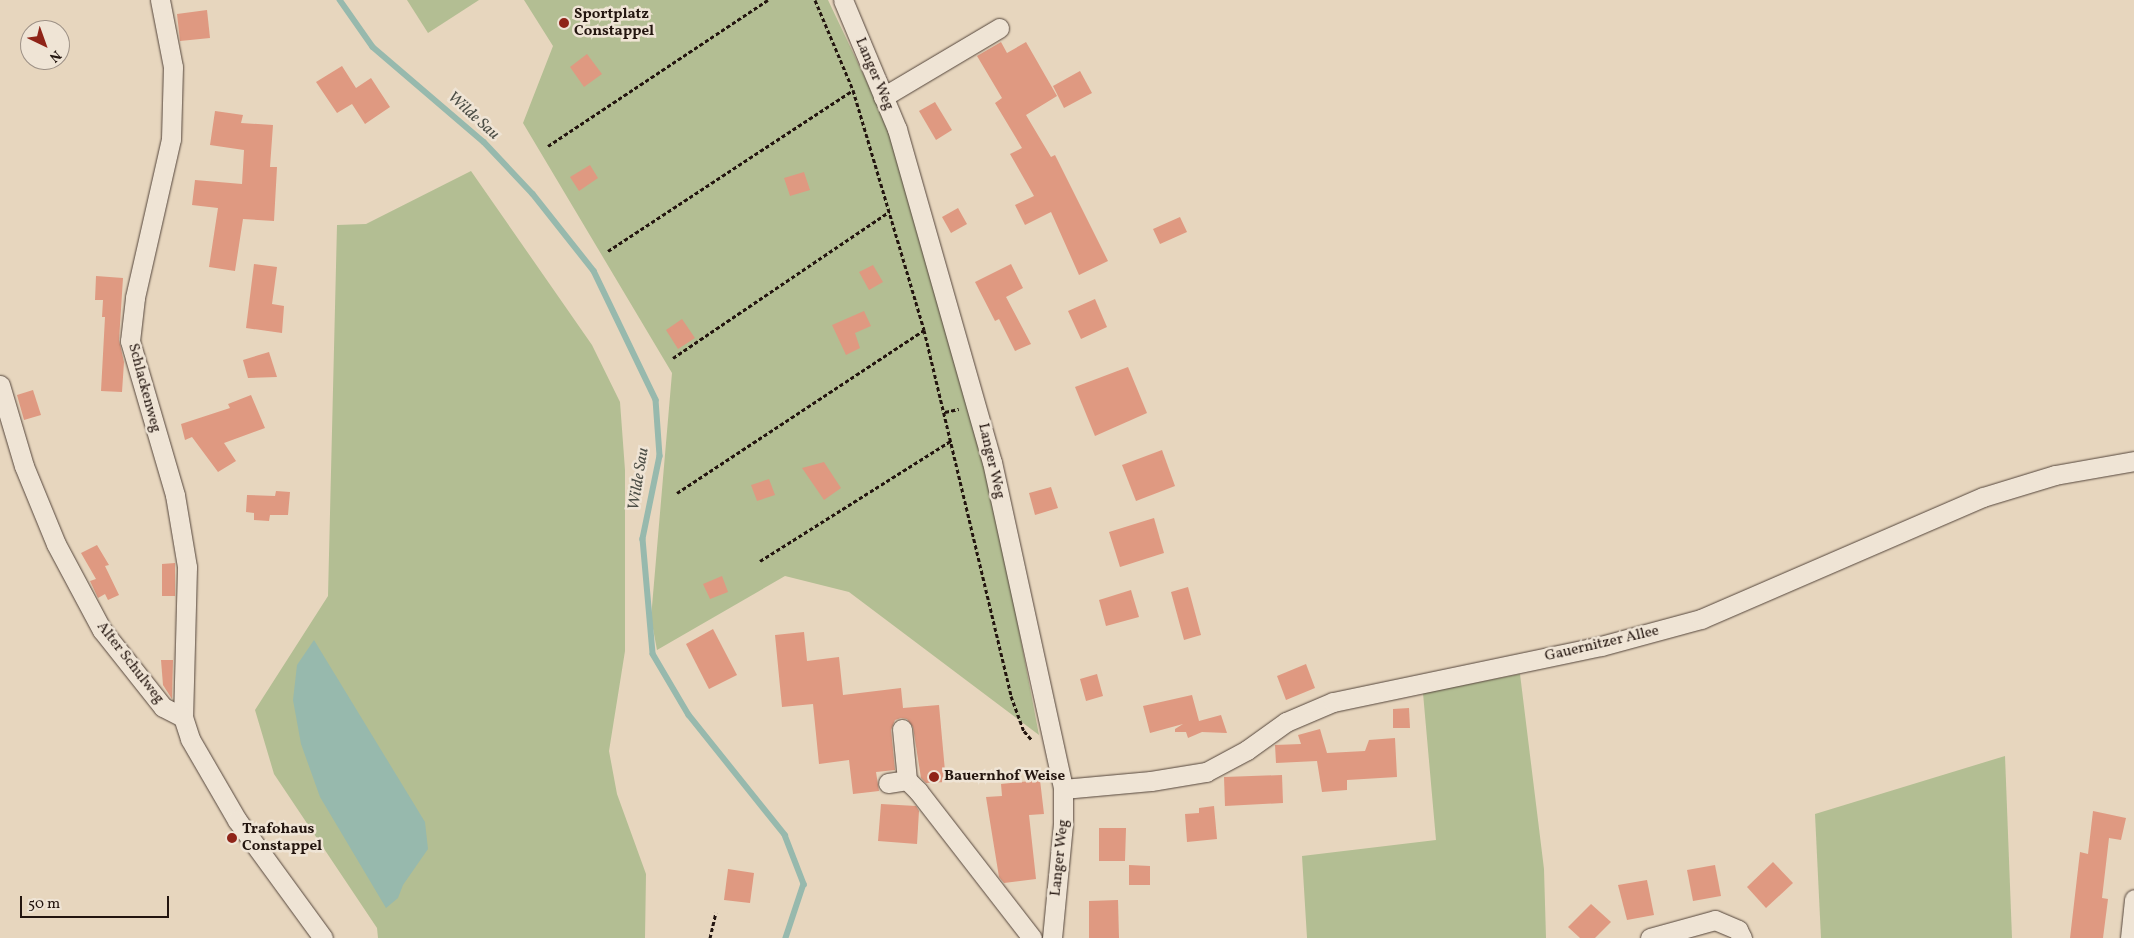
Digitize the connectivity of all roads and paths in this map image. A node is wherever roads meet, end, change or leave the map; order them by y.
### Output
1 (160, 0) edge
2 (768, 0) edge
3 (815, 0) edge
4 (843, 0) edge
5 (998, 28) dead end
6 (853, 90) junction
7 (883, 97) junction
8 (548, 146) dead end
9 (888, 212) junction
10 (608, 251) dead end
11 (924, 330) junction
12 (673, 358) dead end
13 (0, 385) edge
14 (952, 440) junction
15 (2134, 461) edge
16 (677, 493) dead end
17 (760, 561) dead end
18 (183, 717) junction
19 (902, 729) dead end
20 (1057, 755) junction
21 (907, 780) junction
22 (888, 783) dead end
23 (1063, 789) junction
24 (2134, 899) edge
25 (716, 913) dead end
26 (323, 938) edge
27 (710, 938) edge
28 (1032, 938) edge
29 (1052, 938) edge
30 (1650, 938) edge
31 (1742, 938) edge
32 (2130, 938) edge

1 - 18 street, Schlackenweg
2 - 8 path
3 - 6 path
4 - 7 street, Langer Weg
5 - 7 street
6 - 9 path
6 - 10 path
7 - 20 street, Langer Weg
9 - 11 path
9 - 12 path
11 - 14 path
11 - 16 path
13 - 18 street, Alter Schulweg
14 - 17 path
14 - 20 path
15 - 23 street, Gauernitzer Allee
18 - 26 street
19 - 21 street
20 - 23 street, Langer Weg
21 - 22 street
21 - 28 street
23 - 29 street, Langer Weg
24 - 32 street
25 - 27 path
30 - 31 street

